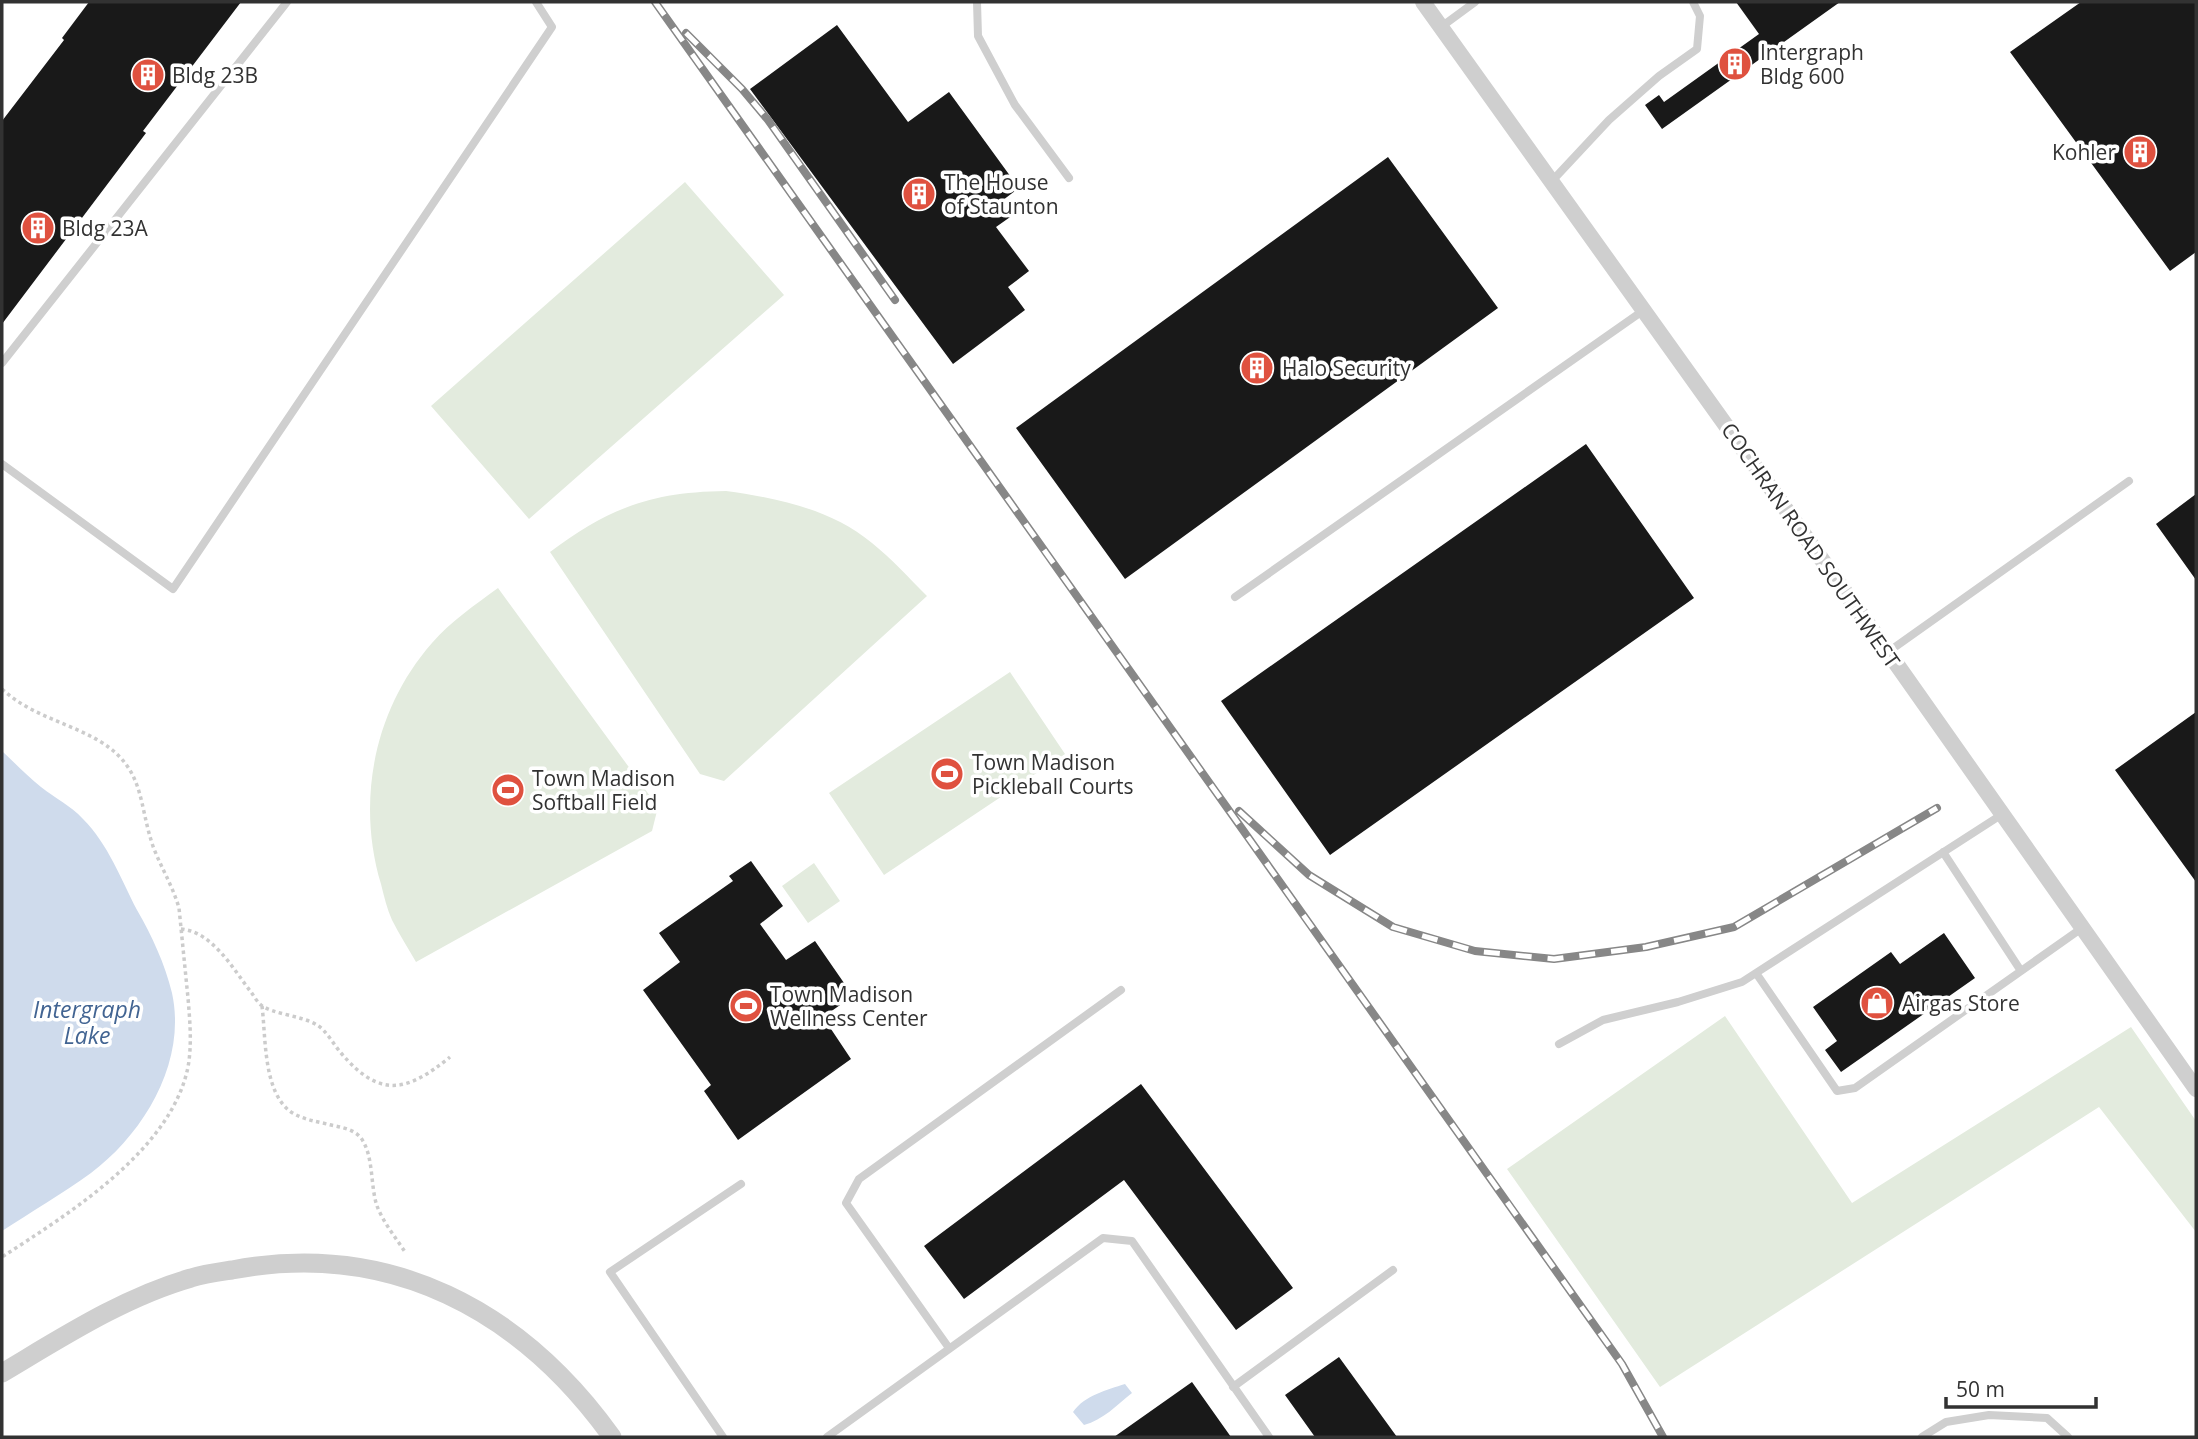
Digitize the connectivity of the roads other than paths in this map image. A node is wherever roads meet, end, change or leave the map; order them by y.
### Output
1 (287, 2) edge
2 (536, 2) edge
3 (977, 2) edge
4 (1423, 2) edge
5 (1475, 2) edge
6 (1693, 2) edge
7 (1441, 27) junction
8 (1069, 178) dead end
9 (1552, 181) junction
10 (1644, 310) junction
11 (2, 363) edge
12 (2, 464) edge
13 (2129, 481) dead end
14 (1235, 597) dead end
15 (1888, 652) junction
16 (2001, 815) junction
17 (1943, 852) junction
18 (2082, 928) junction
19 (2021, 971) junction
20 (1756, 973) junction
21 (1121, 990) dead end
22 (1559, 1044) dead end
23 (2196, 1089) edge
24 (741, 1184) dead end
25 (1393, 1270) dead end
26 (948, 1348) junction
27 (2, 1373) edge
28 (1233, 1387) junction
29 (604, 1435) edge
30 (723, 1437) edge
31 (827, 1437) edge
32 (1269, 1437) edge
33 (1922, 1437) edge
34 (2068, 1437) edge

1 - 11 lane
2 - 12 lane
3 - 8 lane
4 - 7 street, COCHRAN ROAD SOUTHWEST
5 - 7 lane
6 - 9 lane
7 - 9 street, COCHRAN ROAD SOUTHWEST
9 - 10 street, COCHRAN ROAD SOUTHWEST
10 - 14 lane
10 - 15 street, COCHRAN ROAD SOUTHWEST
13 - 15 lane
15 - 16 street, COCHRAN ROAD SOUTHWEST
16 - 17 lane
16 - 18 street, COCHRAN ROAD SOUTHWEST
17 - 19 lane
17 - 20 lane
18 - 19 lane
18 - 23 street, COCHRAN ROAD SOUTHWEST
19 - 20 lane
20 - 22 lane
21 - 26 lane
24 - 30 lane
25 - 28 lane
26 - 28 lane
26 - 31 lane
27 - 29 street
28 - 32 lane
33 - 34 lane

